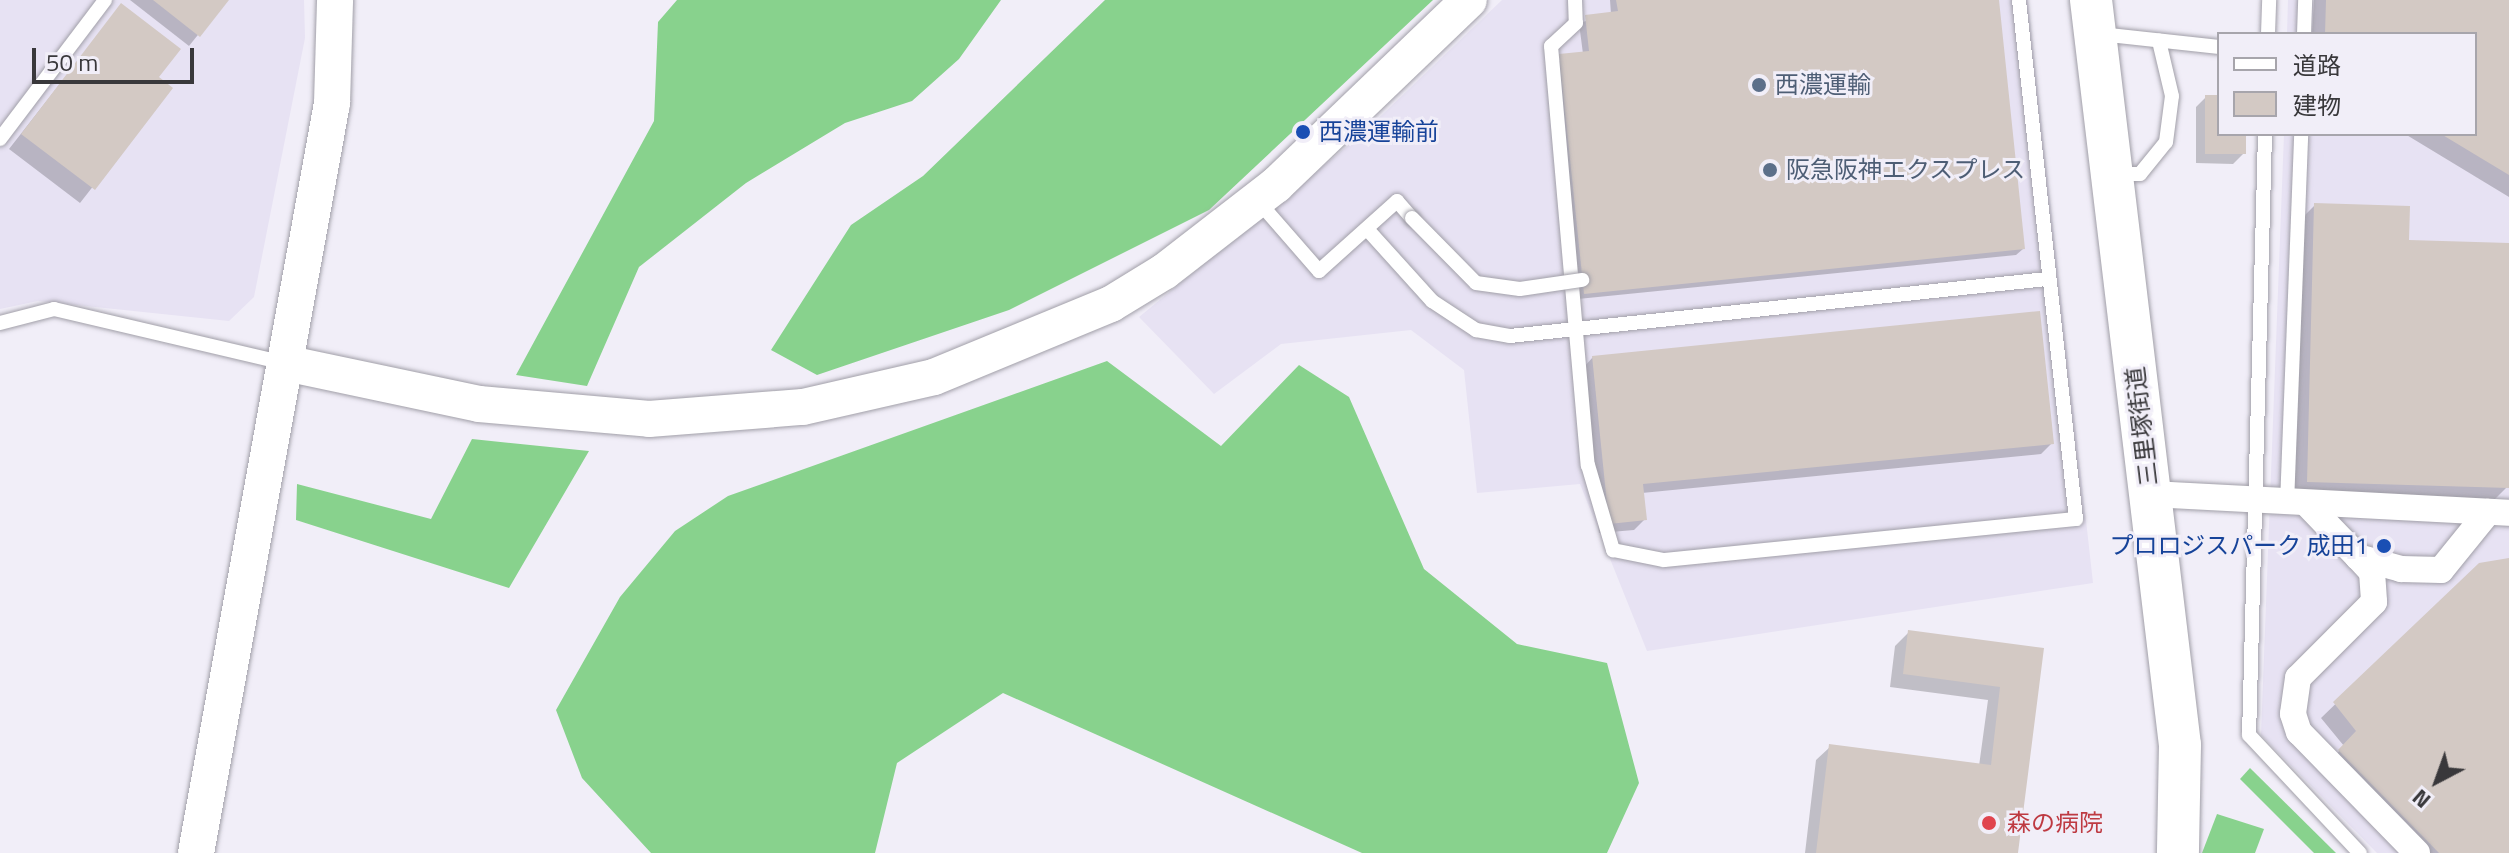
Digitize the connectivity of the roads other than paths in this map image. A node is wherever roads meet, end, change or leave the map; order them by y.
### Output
1 (105, 0) edge
2 (335, 0) edge
3 (1469, 0) edge
4 (1575, 0) edge
5 (2019, 0) edge
6 (2269, 0) edge
7 (2305, 0) edge
8 (2093, 17) edge
9 (2268, 32) edge
10 (2304, 32) edge
11 (2159, 41) junction
12 (2217, 47) edge
13 (2265, 136) edge
14 (2301, 136) edge
15 (0, 139) edge
16 (2112, 174) junction
17 (1258, 200) junction
18 (1367, 229) junction
19 (2047, 279) junction
20 (1582, 280) dead end
21 (0, 323) edge
22 (1574, 330) junction
23 (285, 363) junction
24 (2150, 494) junction
25 (2255, 503) junction
26 (2298, 504) junction
27 (2498, 512) edge
28 (2358, 557) junction
29 (196, 853) edge
30 (2178, 853) edge
31 (2360, 853) edge
32 (2417, 853) edge

1 - 15 lane
2 - 23 street
3 - 17 street
4 - 22 lane
5 - 19 lane
6 - 9 lane
7 - 10 lane
8 - 11 lane
8 - 16 main road, 三里塚街道
11 - 12 lane
11 - 16 lane
13 - 25 lane
14 - 26 lane
16 - 24 main road, 三里塚街道
17 - 18 lane
17 - 23 street
18 - 20 lane, bridge
18 - 22 lane
19 - 22 lane
19 - 22 lane
21 - 23 lane
23 - 29 street
24 - 25 street
24 - 30 main road, 三里塚街道
25 - 26 street
25 - 31 lane
26 - 27 street
26 - 28 street
27 - 28 street
28 - 32 street

